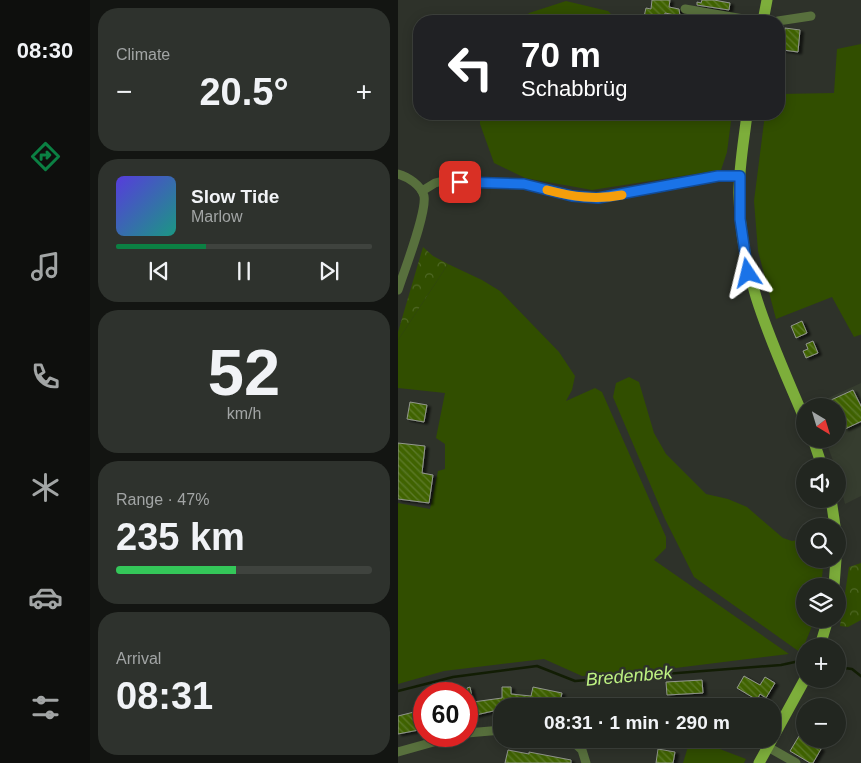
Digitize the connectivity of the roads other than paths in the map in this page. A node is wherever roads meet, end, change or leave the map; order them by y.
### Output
1 (767, 0) edge
2 (685, 9) dead end
3 (724, 15) edge
4 (764, 15) edge
5 (811, 16) dead end
6 (785, 20) edge
7 (746, 120) edge
8 (398, 174) edge
9 (740, 176) junction
10 (422, 191) junction
11 (398, 290) edge
12 (796, 399) edge
13 (800, 688) edge
14 (781, 723) edge
15 (493, 731) edge
16 (478, 732) edge
17 (416, 747) edge
18 (580, 748) edge
19 (767, 748) edge
20 (770, 748) edge
21 (398, 752) edge
22 (586, 763) edge
23 (759, 763) edge
24 (796, 763) edge

1 - 4 main road
2 - 3 street
5 - 6 street
7 - 9 main road
8 - 10 street
9 - 10 street
9 - 12 main road
10 - 11 street
13 - 14 main road
15 - 16 street
17 - 21 street
18 - 22 street
19 - 23 main road
20 - 24 street

